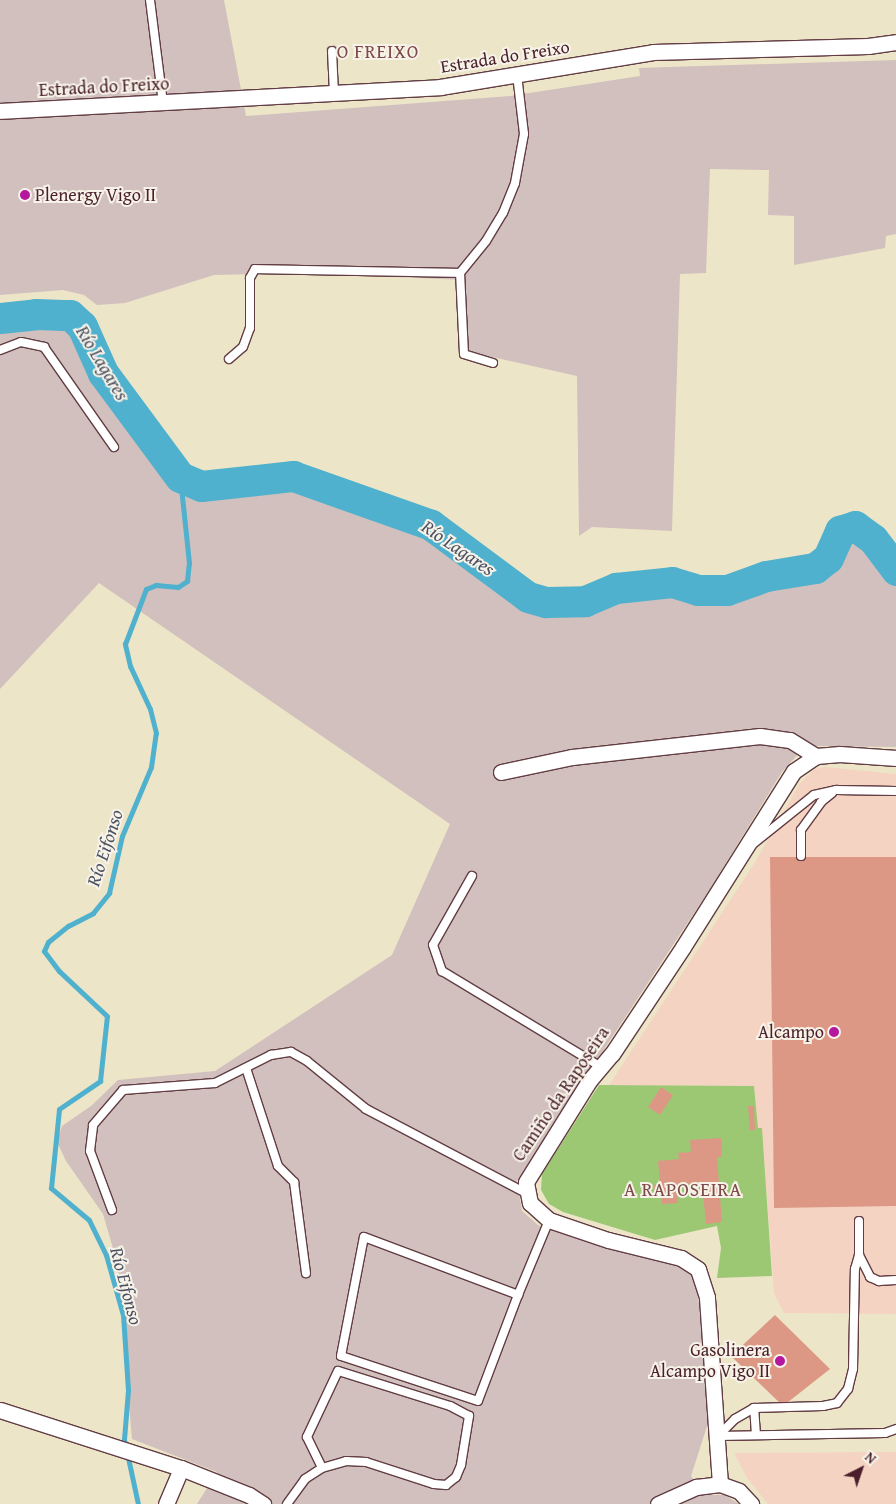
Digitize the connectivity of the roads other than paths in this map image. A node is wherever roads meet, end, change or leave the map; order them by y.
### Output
1 (150, 0) edge
2 (896, 42) edge
3 (332, 51) dead end
4 (517, 74) junction
5 (334, 94) junction
6 (163, 103) junction
7 (0, 112) edge
8 (460, 273) junction
9 (0, 350) edge
10 (229, 359) dead end
11 (493, 363) dead end
12 (114, 447) dead end
13 (816, 756) junction
14 (896, 758) edge
15 (501, 772) dead end
16 (836, 790) junction
17 (896, 791) edge
18 (745, 851) junction
19 (801, 856) dead end
20 (472, 876) dead end
21 (601, 1067) junction
22 (246, 1068) junction
23 (526, 1193) junction
24 (112, 1210) dead end
25 (549, 1220) junction
26 (859, 1221) dead end
27 (859, 1254) junction
28 (306, 1274) dead end
29 (896, 1280) edge
30 (518, 1295) junction
31 (754, 1408) junction
32 (0, 1410) edge
33 (896, 1429) edge
34 (756, 1435) junction
35 (718, 1436) junction
36 (181, 1468) junction
37 (322, 1468) junction
38 (720, 1484) junction
39 (166, 1504) edge
40 (262, 1504) edge
41 (287, 1504) edge
42 (658, 1504) edge
43 (751, 1504) edge

1 - 6 lane
2 - 4 street, Estrada do Freixo
3 - 5 lane
4 - 5 street, Estrada do Freixo
4 - 8 lane
5 - 6 street, Estrada do Freixo
6 - 7 street, Estrada do Freixo
8 - 10 lane
8 - 11 lane
9 - 12 lane
13 - 14 street, Camiño da Raposeira
13 - 15 street
13 - 18 street, Camiño da Raposeira
16 - 17 lane
16 - 18 lane
16 - 19 lane
18 - 21 street, Camiño da Raposeira
20 - 21 lane
21 - 23 street, Camiño da Raposeira
22 - 23 lane
22 - 24 lane
22 - 28 lane
23 - 25 street
25 - 30 lane
25 - 35 street
26 - 27 lane
27 - 29 lane
27 - 31 lane
30 - 30 lane
31 - 34 lane
31 - 35 lane
32 - 36 street
33 - 34 lane
34 - 35 lane
35 - 38 street
36 - 39 street
36 - 40 street
37 - 37 lane
37 - 41 lane
38 - 42 street
38 - 43 street

